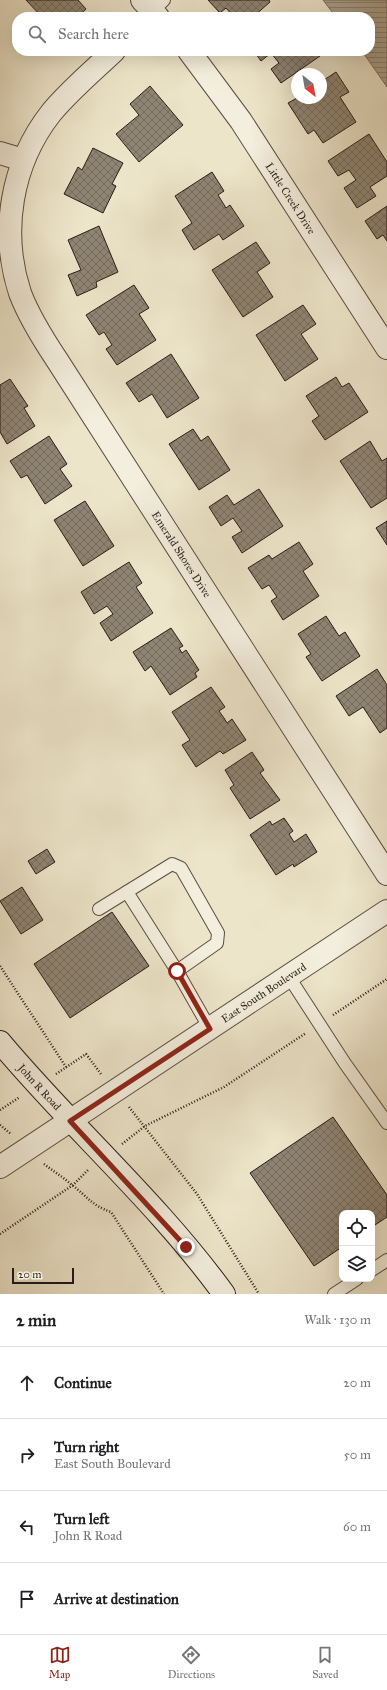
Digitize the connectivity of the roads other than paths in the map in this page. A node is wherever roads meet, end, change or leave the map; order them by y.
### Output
1 (109, 56) edge
2 (192, 56) edge
3 (0, 153) edge
4 (23, 160) junction
5 (5, 222) edge
6 (385, 340) edge
7 (387, 874) edge
8 (127, 892) junction
9 (99, 909) dead end
10 (387, 911) edge
11 (177, 971) junction
12 (289, 977) junction
13 (210, 1029) junction
14 (0, 1042) edge
15 (70, 1121) junction
16 (387, 1122) edge
17 (0, 1166) edge
18 (387, 1260) edge
19 (375, 1268) edge
20 (353, 1282) edge
21 (224, 1294) edge
22 (334, 1294) edge

1 - 4 street, Emerald Shores Drive
2 - 6 street, Little Creek Drive
3 - 4 street
4 - 5 street, Emerald Shores Drive
5 - 7 street, Emerald Shores Drive
8 - 9 lane
8 - 11 lane
8 - 11 lane
10 - 12 street, East South Boulevard
11 - 13 lane
12 - 13 street, East South Boulevard
12 - 16 lane
13 - 15 street, East South Boulevard
14 - 15 street, John R Road
15 - 17 street, East South Boulevard
15 - 21 street, John R Road
18 - 19 lane
20 - 22 lane

